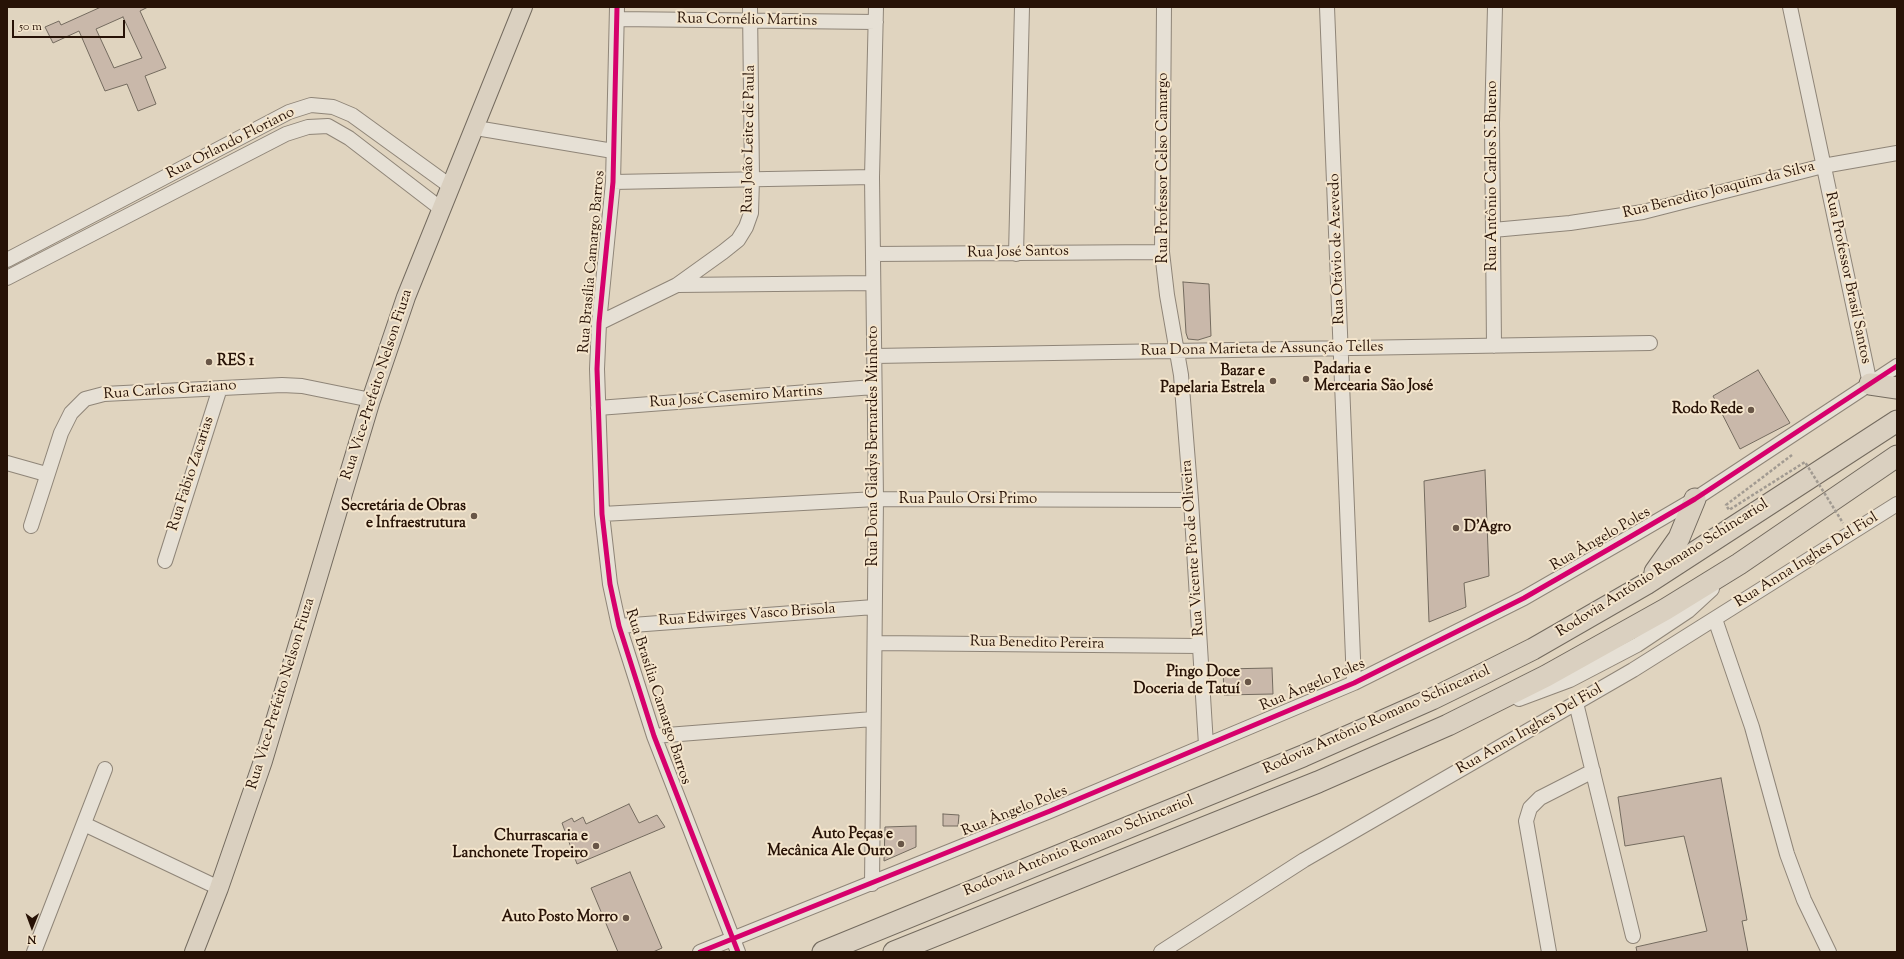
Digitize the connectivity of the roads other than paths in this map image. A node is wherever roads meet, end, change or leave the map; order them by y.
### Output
1 (523, 7) edge
2 (876, 7) edge
3 (1022, 7) edge
4 (1164, 7) edge
5 (1327, 7) edge
6 (1495, 7) edge
7 (1790, 7) edge
8 (618, 13) edge
9 (751, 14) edge
10 (876, 22) junction
11 (476, 128) junction
12 (613, 151) junction
13 (1897, 153) edge
14 (1823, 166) junction
15 (872, 177) junction
16 (752, 179) junction
17 (613, 182) junction
18 (450, 186) junction
19 (440, 208) junction
20 (1493, 230) junction
21 (1162, 252) junction
22 (874, 254) junction
23 (1016, 254) junction
24 (7, 260) edge
25 (7, 278) edge
26 (873, 283) junction
27 (677, 285) junction
28 (599, 323) junction
29 (1650, 343) dead end
30 (1494, 346) junction
31 (1342, 348) junction
32 (1178, 351) junction
33 (874, 356) junction
34 (1897, 366) edge
35 (1870, 384) junction
36 (874, 387) junction
37 (220, 388) junction
38 (1897, 388) edge
39 (371, 400) junction
40 (598, 408) junction
41 (1897, 421) edge
42 (1897, 456) edge
43 (7, 463) edge
44 (46, 474) junction
45 (876, 499) junction
46 (1695, 499) junction
47 (1191, 500) junction
48 (1897, 504) edge
49 (602, 514) junction
50 (31, 526) dead end
51 (165, 561) dead end
52 (1646, 584) junction
53 (874, 607) junction
54 (1715, 619) junction
55 (619, 626) junction
56 (874, 643) junction
57 (1200, 646) junction
58 (1354, 683) junction
59 (1576, 703) junction
60 (873, 719) junction
61 (654, 736) junction
62 (1206, 745) junction
63 (105, 769) dead end
64 (1593, 771) junction
65 (84, 824) junction
66 (872, 884) junction
67 (219, 888) junction
68 (1632, 936) dead end
69 (733, 939) junction
70 (34, 952) edge
71 (194, 952) edge
72 (700, 952) edge
73 (738, 952) edge
74 (823, 952) edge
75 (894, 952) edge
76 (1161, 952) edge
77 (1548, 952) edge
78 (1829, 952) edge

1 - 11 main road, Rua Vice-Prefeito Nelson Fiuza
2 - 10 street, Rua Dona Gladys Bernardes Minhoto
3 - 23 street
4 - 21 street, Rua Professor Celso Camargo
5 - 31 street, Rua Otávio de Azevedo
6 - 20 street, Rua Antônio Carlos S. Bueno
7 - 14 street, Rua Professor Brasil Santos
8 - 9 street, Rua Cornélio Martins
8 - 12 street, Rua Brasília Camargo Barros
9 - 10 street, Rua Cornélio Martins
9 - 16 street, Rua João Leite de Paula
10 - 15 street, Rua Dona Gladys Bernardes Minhoto
11 - 12 street
11 - 18 main road, Rua Vice-Prefeito Nelson Fiuza
12 - 17 street, Rua Brasília Camargo Barros
13 - 14 street, Rua Benedito Joaquim da Silva
14 - 20 street, Rua Benedito Joaquim da Silva
14 - 35 street, Rua Professor Brasil Santos
15 - 16 street
15 - 22 street, Rua Dona Gladys Bernardes Minhoto
16 - 17 street
16 - 27 street, Rua João Leite de Paula
17 - 28 street, Rua Brasília Camargo Barros
18 - 19 main road, Rua Vice-Prefeito Nelson Fiuza
18 - 24 street, Rua Orlando Floriano
19 - 25 street, Rua Orlando Floriano
19 - 39 main road, Rua Vice-Prefeito Nelson Fiuza
20 - 30 street, Rua Antônio Carlos S. Bueno
21 - 23 street, Rua José Santos
21 - 32 street, Rua Professor Celso Camargo
22 - 23 street, Rua José Santos
22 - 26 street, Rua Dona Gladys Bernardes Minhoto
26 - 27 street, Rua João Leite de Paula
26 - 33 street, Rua Dona Gladys Bernardes Minhoto
27 - 28 street, Rua João Leite de Paula
28 - 40 street, Rua Brasília Camargo Barros
29 - 30 street, Rua Dona Marieta de Assunção Telles
30 - 31 street, Rua Dona Marieta de Assunção Telles
31 - 32 street, Rua Dona Marieta de Assunção Telles
31 - 58 street, Rua Otávio de Azevedo
32 - 33 street, Rua Dona Marieta de Assunção Telles
32 - 47 street, Rua Vicente Pio de Oliveira
33 - 36 street, Rua Dona Gladys Bernardes Minhoto
34 - 35 street, Rua Ângelo Poles
35 - 38 highway
35 - 46 street, Rua Ângelo Poles
36 - 40 street, Rua José Casemiro Martins
36 - 45 street, Rua Dona Gladys Bernardes Minhoto
37 - 39 street, Rua Carlos Graziano
37 - 44 street, Rua Carlos Graziano
37 - 51 street, Rua Fabio Zacarias
39 - 67 main road, Rua Vice-Prefeito Nelson Fiuza
40 - 49 street, Rua Brasília Camargo Barros
41 - 52 highway, Rodovia Antônio Romano Schincariol
42 - 75 highway, Rodovia Antônio Romano Schincariol
43 - 44 street
44 - 50 street, Rua Carlos Graziano
45 - 47 street, Rua Paulo Orsi Primo
45 - 49 street, Rua Paulo Orsi Primo
45 - 53 street, Rua Dona Gladys Bernardes Minhoto
46 - 52 highway
46 - 58 street, Rua Ângelo Poles
47 - 57 street, Rua Vicente Pio de Oliveira
48 - 54 street, Rua Anna Inghes Del Fiol
49 - 55 street, Rua Brasília Camargo Barros
52 - 74 highway, Rodovia Antônio Romano Schincariol
53 - 55 street, Rua Edwirges Vasco Brisola
53 - 56 street, Rua Dona Gladys Bernardes Minhoto
54 - 59 street, Rua Anna Inghes Del Fiol
54 - 78 street
55 - 61 street, Rua Brasília Camargo Barros
56 - 57 street, Rua Benedito Pereira
56 - 60 street, Rua Dona Gladys Bernardes Minhoto
57 - 62 street, Rua Vicente Pio de Oliveira
58 - 62 street, Rua Ângelo Poles
59 - 64 street
59 - 76 street, Rua Anna Inghes Del Fiol
60 - 61 street
60 - 66 street, Rua Dona Gladys Bernardes Minhoto
61 - 69 street, Rua Brasília Camargo Barros
62 - 66 street, Rua Ângelo Poles
63 - 65 street
64 - 68 street
64 - 77 street
65 - 67 street
65 - 70 street
66 - 69 street, Rua Ângelo Poles
67 - 71 main road, Rua Vice-Prefeito Nelson Fiuza
69 - 72 street, Rua Ângelo Poles
69 - 73 street, Rua Brasília Camargo Barros

